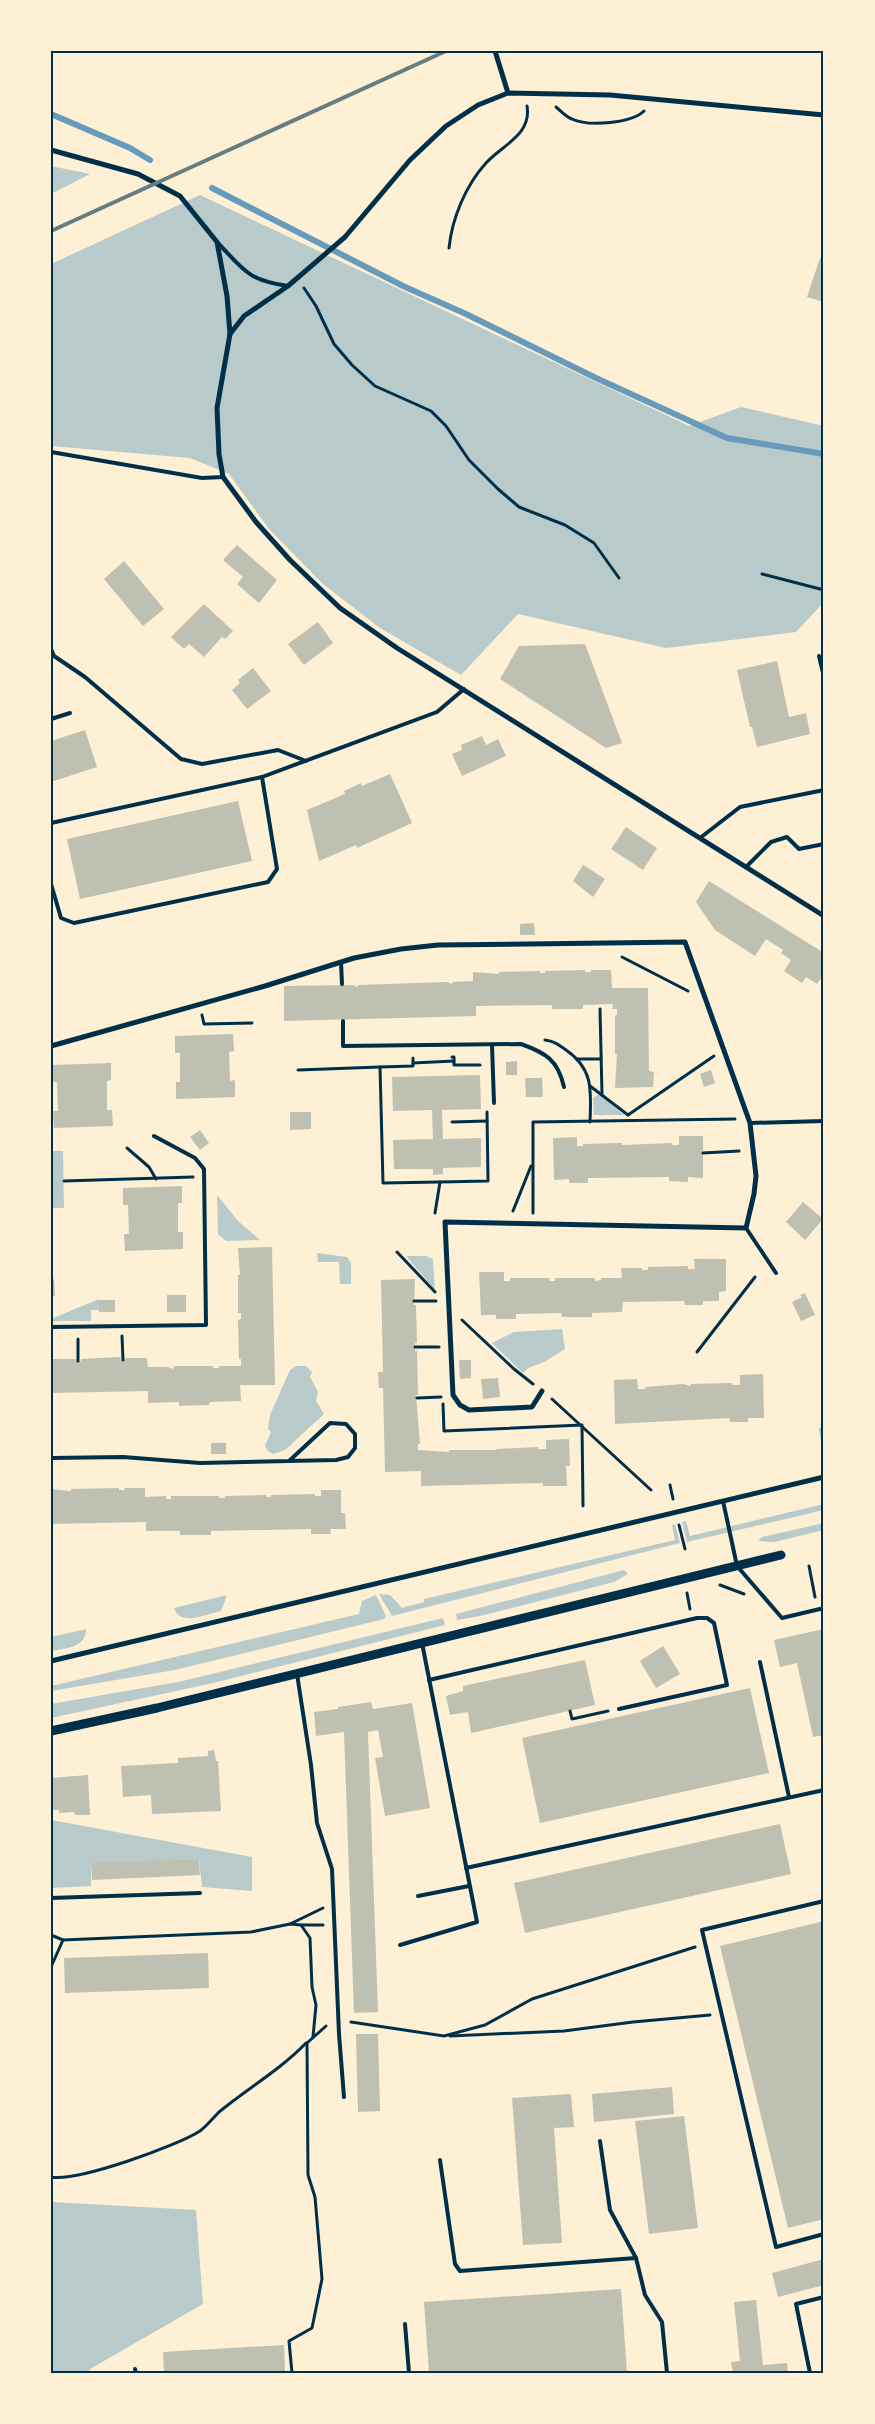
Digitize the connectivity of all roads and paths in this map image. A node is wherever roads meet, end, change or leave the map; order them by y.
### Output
1 (495, 51) edge
2 (508, 93) junction
3 (524, 93) junction
4 (541, 94) junction
5 (656, 99) junction
6 (824, 115) edge
7 (51, 150) edge
8 (217, 242) junction
9 (449, 248) dead end
10 (294, 279) junction
11 (288, 286) junction
12 (230, 334) junction
13 (51, 452) edge
14 (223, 477) junction
15 (762, 574) dead end
16 (618, 578) dead end
17 (824, 590) edge
18 (52, 651) edge
19 (818, 656) dead end
20 (824, 677) edge
21 (464, 689) junction
22 (70, 713) dead end
23 (51, 719) edge
24 (306, 760) junction
25 (262, 777) junction
26 (824, 790) edge
27 (51, 823) edge
28 (700, 838) junction
29 (824, 844) edge
30 (746, 867) junction
31 (51, 884) edge
32 (824, 916) edge
33 (620, 956) dead end
34 (341, 962) junction
35 (342, 984) dead end
36 (691, 993) dead end
37 (198, 1005) junction
38 (600, 1009) dead end
39 (343, 1021) dead end
40 (252, 1023) dead end
41 (492, 1044) junction
42 (51, 1046) edge
43 (711, 1046) dead end
44 (714, 1056) junction
45 (576, 1059) dead end
46 (601, 1059) junction
47 (717, 1063) dead end
48 (492, 1064) junction
49 (380, 1067) junction
50 (298, 1070) dead end
51 (590, 1086) dead end
52 (564, 1087) dead end
53 (602, 1094) junction
54 (494, 1103) dead end
55 (487, 1109) dead end
56 (733, 1110) dead end
57 (628, 1115) junction
58 (735, 1118) junction
59 (628, 1120) junction
60 (487, 1121) junction
61 (824, 1121) edge
62 (452, 1122) dead end
63 (750, 1123) junction
64 (736, 1126) dead end
65 (154, 1136) dead end
66 (738, 1142) dead end
67 (127, 1148) dead end
68 (739, 1150) junction
69 (703, 1153) dead end
70 (740, 1158) dead end
71 (533, 1163) junction
72 (204, 1177) junction
73 (156, 1179) junction
74 (64, 1181) dead end
75 (440, 1182) junction
76 (435, 1214) dead end
77 (508, 1223) junction
78 (533, 1224) junction
79 (746, 1228) junction
80 (397, 1252) dead end
81 (776, 1274) dead end
82 (755, 1277) dead end
83 (438, 1287) dead end
84 (439, 1296) junction
85 (414, 1301) dead end
86 (448, 1306) junction
87 (122, 1326) junction
88 (51, 1327) edge
89 (440, 1338) dead end
90 (78, 1340) dead end
91 (415, 1347) dead end
92 (441, 1347) junction
93 (697, 1352) dead end
94 (441, 1355) dead end
95 (123, 1360) dead end
96 (78, 1361) dead end
97 (442, 1389) dead end
98 (542, 1391) junction
99 (442, 1397) junction
100 (417, 1398) dead end
101 (582, 1425) junction
102 (51, 1458) edge
103 (289, 1461) junction
104 (824, 1476) edge
105 (651, 1490) dead end
106 (723, 1501) junction
107 (583, 1506) dead end
108 (682, 1536) dead end
109 (685, 1549) dead end
110 (781, 1555) dead end
111 (737, 1566) junction
112 (809, 1566) dead end
113 (824, 1608) edge
114 (817, 1610) junction
115 (422, 1643) junction
116 (51, 1661) edge
117 (760, 1662) dead end
118 (297, 1674) junction
119 (429, 1680) junction
120 (619, 1709) joint
121 (570, 1711) dead end
122 (51, 1731) edge
123 (824, 1790) edge
124 (789, 1797) junction
125 (466, 1868) junction
126 (469, 1886) junction
127 (200, 1893) dead end
128 (418, 1896) dead end
129 (51, 1898) edge
130 (824, 1901) edge
131 (334, 1903) junction
132 (290, 1924) junction
133 (301, 1925) junction
134 (334, 1925) junction
135 (51, 1935) edge
136 (63, 1940) junction
137 (400, 1945) dead end
138 (705, 1945) junction
139 (51, 1967) edge
140 (721, 2014) junction
141 (338, 2021) junction
142 (327, 2025) dead end
143 (444, 2036) junction
144 (313, 2037) junction
145 (307, 2043) junction
146 (344, 2096) dead end
147 (600, 2141) dead end
148 (440, 2160) dead end
149 (51, 2177) edge
150 (824, 2234) edge
151 (636, 2258) junction
152 (824, 2297) edge
153 (405, 2324) dead end
154 (292, 2373) edge
155 (409, 2373) edge
156 (667, 2373) edge
157 (810, 2373) edge

1 - 2 street
2 - 3 street
2 - 10 street
3 - 4 street
3 - 9 path
4 - 5 street
4 - 5 path
5 - 6 street
7 - 8 street
8 - 11 lane
8 - 12 street
10 - 11 street
10 - 16 path
11 - 12 street
12 - 14 street
13 - 14 lane
14 - 21 street
15 - 17 path
18 - 24 lane
19 - 20 lane
21 - 24 lane
21 - 28 street
22 - 23 lane
24 - 25 lane
25 - 27 lane
25 - 31 lane
26 - 28 lane
28 - 30 street
29 - 30 lane
30 - 32 street
33 - 36 path
34 - 35 lane
34 - 37 street
34 - 63 street
37 - 40 path
37 - 42 street
38 - 46 path
39 - 41 lane
41 - 48 lane
41 - 52 lane
43 - 44 path
44 - 47 path
44 - 57 path
45 - 46 path
46 - 53 path
48 - 49 path
48 - 54 lane
49 - 50 path
49 - 75 path
51 - 53 path
53 - 57 path
55 - 60 path
56 - 58 path
57 - 59 path
58 - 59 path
58 - 64 path
59 - 71 path
60 - 62 path
60 - 75 path
61 - 63 lane
63 - 79 street
65 - 72 lane
66 - 68 path
67 - 73 path
68 - 69 path
68 - 70 path
71 - 77 path
71 - 78 path
72 - 73 path
72 - 87 lane
73 - 74 path
75 - 76 path
77 - 78 street
77 - 86 street
78 - 79 street
79 - 81 lane
80 - 84 path
82 - 93 path
83 - 84 path
84 - 85 path
84 - 86 path
86 - 98 path
86 - 98 street
87 - 88 lane
87 - 95 path
89 - 92 path
90 - 96 path
91 - 92 path
92 - 94 path
97 - 99 path
98 - 101 path
99 - 100 path
99 - 101 path
101 - 105 path
101 - 107 path
102 - 103 lane
103 - 103 lane
104 - 106 street
106 - 111 lane
106 - 116 street
108 - 109 path
110 - 111 street
111 - 114 lane
111 - 115 street
112 - 114 path
113 - 114 lane
115 - 118 street
115 - 119 lane
117 - 124 lane
118 - 122 street
118 - 131 lane
119 - 120 lane
119 - 125 lane
120 - 121 path
123 - 124 lane
124 - 125 lane
125 - 126 lane
126 - 128 lane
126 - 137 lane
127 - 129 lane
130 - 138 lane
131 - 132 path
131 - 134 lane
132 - 133 path
132 - 136 path
133 - 134 path
133 - 144 path
134 - 141 lane
135 - 136 path
136 - 139 path
138 - 140 lane
138 - 143 path
140 - 143 path
140 - 150 lane
141 - 143 path
141 - 146 lane
142 - 144 path
144 - 145 path
145 - 149 path
145 - 154 path
147 - 151 lane
148 - 151 lane
151 - 156 lane
152 - 157 lane
153 - 155 lane

